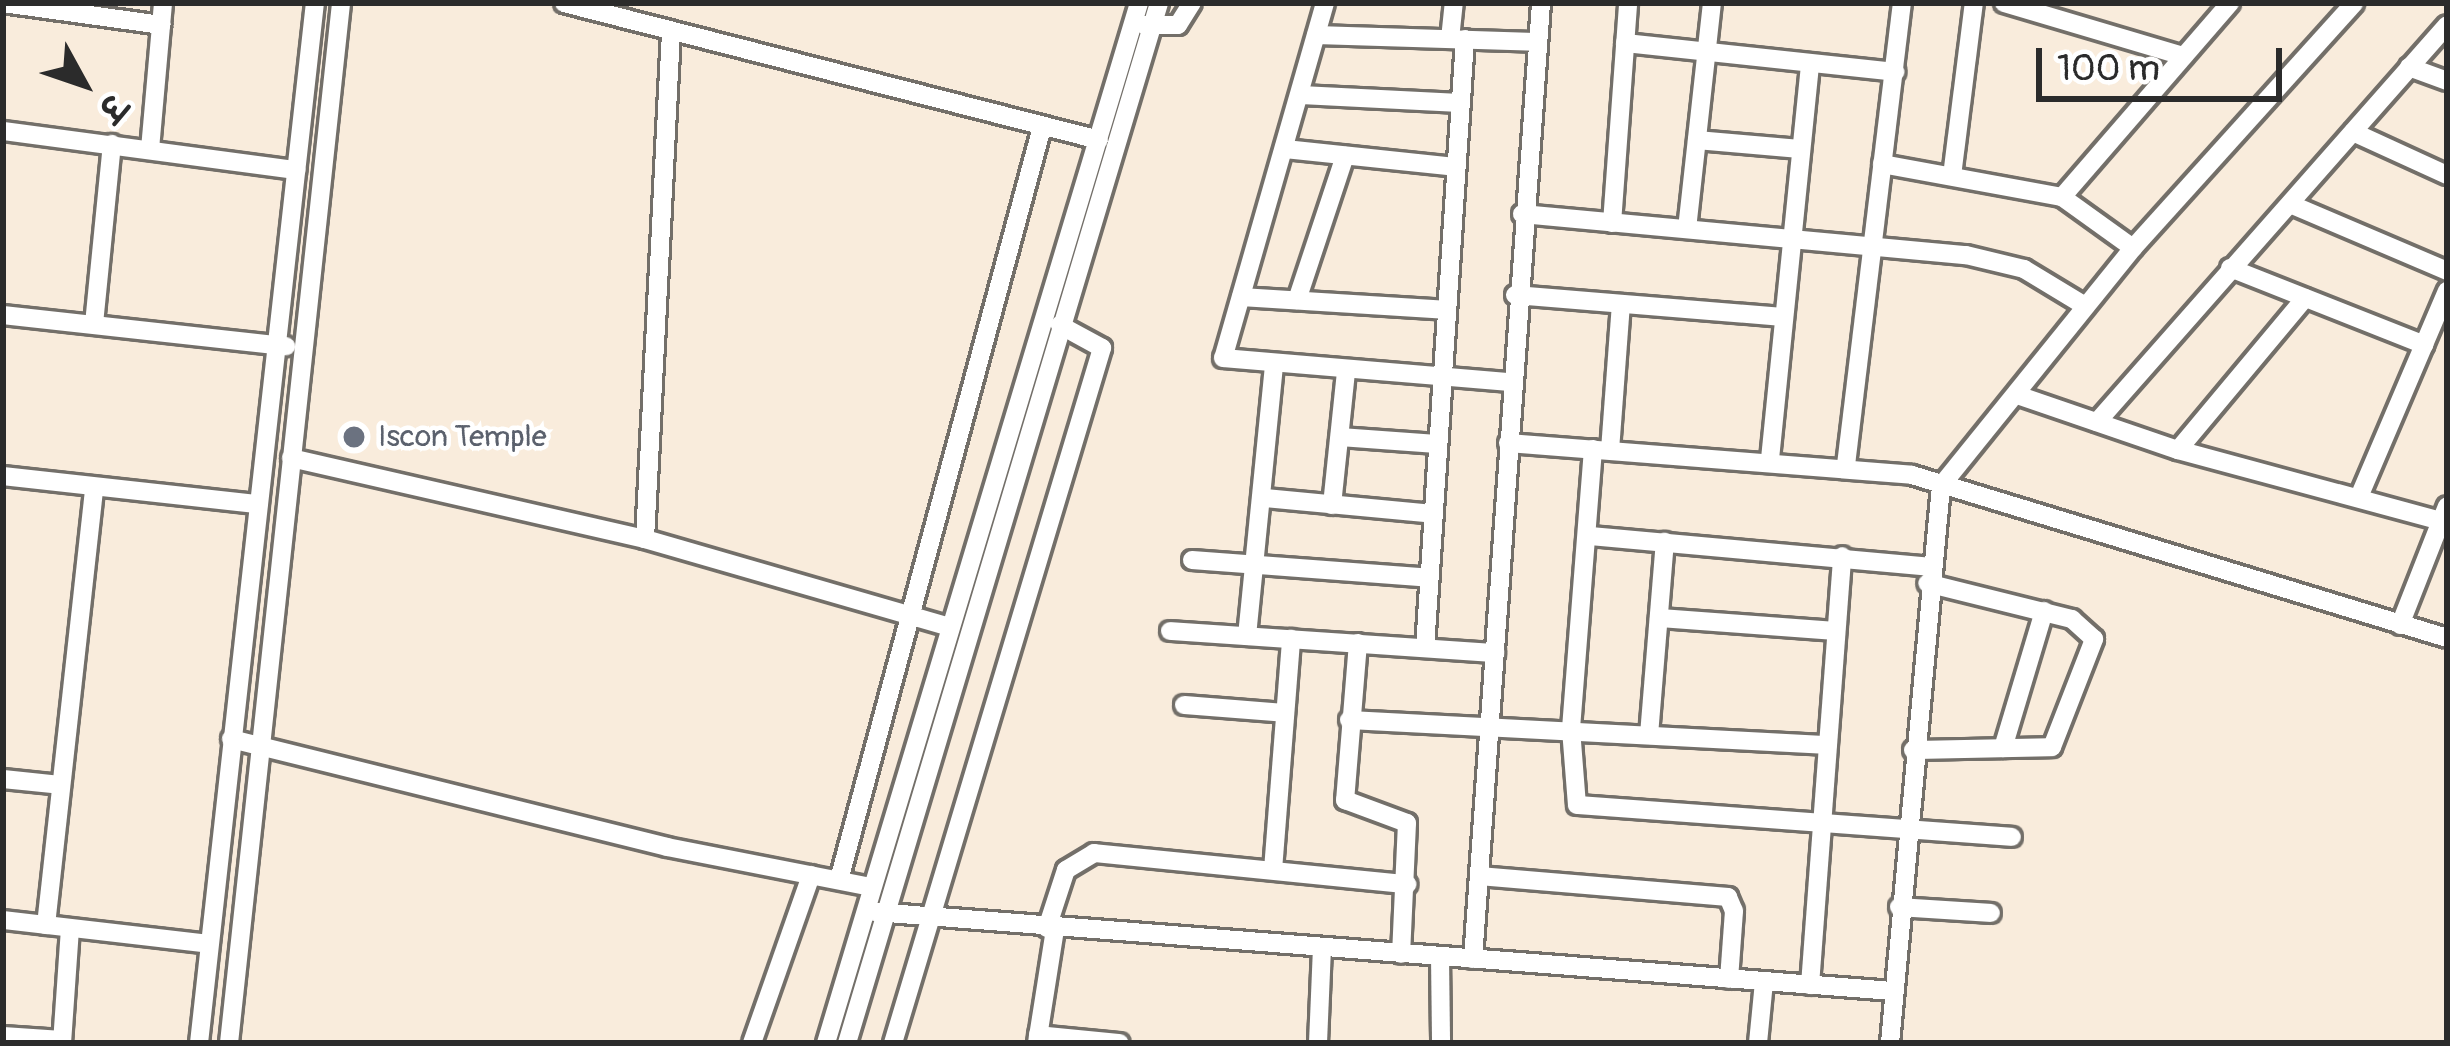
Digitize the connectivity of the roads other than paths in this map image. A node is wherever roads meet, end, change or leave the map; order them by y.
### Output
1 (3, 3) edge
2 (163, 3) edge
3 (315, 3) edge
4 (341, 3) edge
5 (564, 3) edge
6 (1159, 3) edge
7 (1192, 3) edge
8 (1325, 3) edge
9 (1454, 3) edge
10 (1540, 3) edge
11 (1628, 3) edge
12 (1712, 3) edge
13 (1902, 3) edge
14 (1974, 3) edge
15 (2004, 3) edge
16 (2230, 3) edge
17 (2354, 3) edge
18 (161, 25) junction
19 (2447, 25) edge
20 (1140, 27) edge
21 (670, 32) junction
22 (1316, 35) junction
23 (1458, 39) junction
24 (1535, 42) junction
25 (1625, 43) junction
26 (1703, 53) junction
27 (2183, 56) junction
28 (1810, 64) junction
29 (2409, 68) junction
30 (1894, 72) junction
31 (1127, 80) junction
32 (2447, 81) edge
33 (1301, 95) junction
34 (1460, 103) junction
35 (1042, 127) junction
36 (3, 130) edge
37 (2353, 132) junction
38 (1099, 140) junction
39 (1697, 140) junction
40 (112, 144) junction
41 (1285, 148) junction
42 (150, 149) junction
43 (1800, 149) junction
44 (1345, 156) junction
45 (1882, 164) junction
46 (1455, 167) junction
47 (296, 170) junction
48 (2447, 175) edge
49 (1952, 176) junction
50 (2062, 197) junction
51 (2290, 204) junction
52 (1522, 214) junction
53 (1612, 223) junction
54 (1688, 229) junction
55 (1790, 238) junction
56 (1871, 245) junction
57 (2133, 248) junction
58 (2230, 268) junction
59 (2447, 271) edge
60 (2447, 291) edge
61 (1515, 295) junction
62 (1241, 297) junction
63 (2305, 298) junction
64 (1297, 300) junction
65 (1621, 304) junction
66 (2085, 306) junction
67 (1445, 310) junction
68 (3, 315) edge
69 (1783, 317) junction
70 (94, 324) junction
71 (1060, 326) junction
72 (275, 345) junction
73 (2424, 345) junction
74 (303, 348) junction
75 (1039, 359) junction
76 (1274, 366) junction
77 (1346, 372) junction
78 (1440, 380) junction
79 (1510, 382) junction
80 (2018, 395) junction
81 (2097, 422) junction
82 (1340, 436) junction
83 (1508, 443) junction
84 (1437, 444) junction
85 (1602, 449) junction
86 (2178, 450) junction
87 (291, 458) junction
88 (1770, 459) junction
89 (1846, 465) junction
90 (3, 476) edge
91 (1941, 486) junction
92 (94, 488) junction
93 (2359, 497) junction
94 (1265, 498) junction
95 (258, 505) junction
96 (1332, 506) junction
97 (1433, 514) junction
98 (2444, 514) edge
99 (1591, 536) junction
100 (645, 539) junction
101 (1665, 542) junction
102 (1842, 556) junction
103 (1192, 560) dead end
104 (1254, 564) junction
105 (1928, 575) junction
106 (1429, 578) junction
107 (2044, 611) junction
108 (913, 617) junction
109 (1659, 618) junction
110 (2400, 625) junction
111 (949, 627) junction
112 (1169, 631) dead end
113 (1834, 631) junction
114 (1246, 636) junction
115 (2447, 638) edge
116 (1291, 639) junction
117 (1358, 644) junction
118 (1425, 648) junction
119 (1495, 653) junction
120 (1184, 705) dead end
121 (1285, 713) junction
122 (1349, 720) junction
123 (1490, 727) junction
124 (1571, 729) junction
125 (1649, 735) junction
126 (231, 739) junction
127 (1824, 745) junction
128 (258, 746) junction
129 (2003, 748) junction
130 (1913, 750) junction
131 (3, 779) edge
132 (61, 785) junction
133 (1818, 825) junction
134 (1907, 832) junction
135 (2012, 836) dead end
136 (1273, 871) junction
137 (811, 874) junction
138 (1479, 876) junction
139 (839, 880) junction
140 (1407, 884) junction
141 (871, 887) junction
142 (1899, 907) junction
143 (864, 911) junction
144 (887, 912) junction
145 (1991, 913) dead end
146 (931, 917) junction
147 (3, 920) edge
148 (46, 925) junction
149 (70, 928) junction
150 (1051, 929) junction
151 (209, 944) junction
152 (1322, 948) junction
153 (1401, 954) junction
154 (1441, 957) junction
155 (1473, 959) junction
156 (1729, 979) junction
157 (1765, 982) junction
158 (1810, 985) junction
159 (1893, 992) junction
160 (3, 1036) edge
161 (1037, 1039) edge
162 (62, 1041) edge
163 (230, 1041) edge
164 (199, 1043) edge
165 (253, 1043) edge
166 (752, 1043) edge
167 (826, 1043) edge
168 (848, 1043) edge
169 (893, 1043) edge
170 (1120, 1043) edge
171 (1318, 1043) edge
172 (1441, 1043) edge
173 (1758, 1043) edge
174 (1890, 1043) edge

1 - 18 street
2 - 18 street
3 - 47 street
4 - 74 street
5 - 21 street
6 - 20 street
7 - 20 street
8 - 22 street
9 - 23 street
10 - 24 street
11 - 25 street
12 - 26 street
13 - 30 street
14 - 49 street
15 - 27 street
16 - 27 street
17 - 57 street
18 - 42 street
19 - 29 street
20 - 31 street
21 - 35 street
21 - 100 street
22 - 23 street
22 - 33 street
23 - 24 street
23 - 34 street
24 - 52 street
25 - 26 street
25 - 53 street
26 - 28 street
26 - 39 street
27 - 50 street
28 - 30 street
28 - 43 street
29 - 32 street
29 - 37 street
30 - 45 street
31 - 38 street
31 - 71 street
33 - 34 street
33 - 41 street
34 - 46 street
35 - 38 street
35 - 108 street
36 - 40 street
37 - 48 street
37 - 51 street
38 - 75 street
39 - 43 street
39 - 54 street
40 - 42 street
40 - 70 street
41 - 44 street
41 - 62 street
42 - 47 street
43 - 55 street
44 - 46 street
44 - 64 street
45 - 49 street
45 - 56 street
46 - 67 street
47 - 72 street
49 - 50 street
50 - 57 street
51 - 58 street
51 - 59 street
52 - 53 street
52 - 61 street
53 - 54 street
54 - 55 street
55 - 56 street
55 - 69 street
56 - 66 street
56 - 89 street
57 - 66 street
58 - 63 street
58 - 81 street
60 - 73 street
61 - 65 street
61 - 79 street
62 - 64 street
62 - 76 street
63 - 73 street
63 - 86 street
64 - 67 street
65 - 69 street
65 - 85 street
66 - 80 street
67 - 78 street
68 - 70 street
69 - 88 street
70 - 72 street
71 - 75 street
71 - 146 street
72 - 74 street
72 - 95 street
73 - 93 street
74 - 87 street
75 - 111 street
75 - 144 street
76 - 77 street
76 - 94 street
77 - 78 street
77 - 82 street
78 - 79 street
78 - 84 street
79 - 83 street
80 - 81 street
80 - 91 street
81 - 86 street
82 - 84 street
82 - 96 street
83 - 85 street
83 - 119 street
84 - 97 street
85 - 88 street
85 - 99 street
86 - 93 street
87 - 100 street
87 - 128 street
88 - 89 street
89 - 91 street
90 - 92 street
91 - 105 street
91 - 110 street
92 - 95 street
92 - 132 street
93 - 98 street
94 - 96 street
94 - 104 street
95 - 126 street
96 - 97 street
97 - 106 street
98 - 110 street
99 - 101 street
99 - 124 street
100 - 108 street
101 - 102 street
101 - 109 street
102 - 105 street
102 - 113 street
103 - 104 street
104 - 106 street
104 - 114 street
105 - 107 street
105 - 130 street
106 - 118 street
107 - 129 street
107 - 129 street
108 - 111 street
108 - 139 street
109 - 113 street
109 - 125 street
110 - 115 street
111 - 141 street
112 - 114 street
113 - 127 street
114 - 116 street
116 - 117 street
116 - 121 street
117 - 118 street
117 - 122 street
118 - 119 street
119 - 123 street
120 - 121 street
121 - 136 street
122 - 123 street
122 - 140 street
123 - 124 street
123 - 138 street
124 - 125 street
124 - 133 street
125 - 127 street
126 - 128 street
126 - 151 street
127 - 133 street
128 - 137 street
128 - 163 street
129 - 130 street
130 - 134 street
131 - 132 street
132 - 148 street
133 - 134 street
133 - 158 street
134 - 135 street
134 - 142 street
136 - 140 street
136 - 150 street
137 - 139 street
137 - 166 street
138 - 155 street
138 - 156 street
139 - 141 street
140 - 153 street
141 - 143 street
142 - 145 street
142 - 159 street
143 - 144 street
143 - 167 street
144 - 146 street
144 - 168 street
146 - 150 street
146 - 169 street
147 - 148 street
148 - 149 street
149 - 151 street
149 - 162 street
150 - 152 street
150 - 161 street
151 - 164 street
152 - 153 street
152 - 171 street
153 - 154 street
154 - 155 street
154 - 172 street
155 - 156 street
156 - 157 street
157 - 158 street
157 - 173 street
158 - 159 street
159 - 174 street
160 - 162 street
161 - 170 street
163 - 165 street

